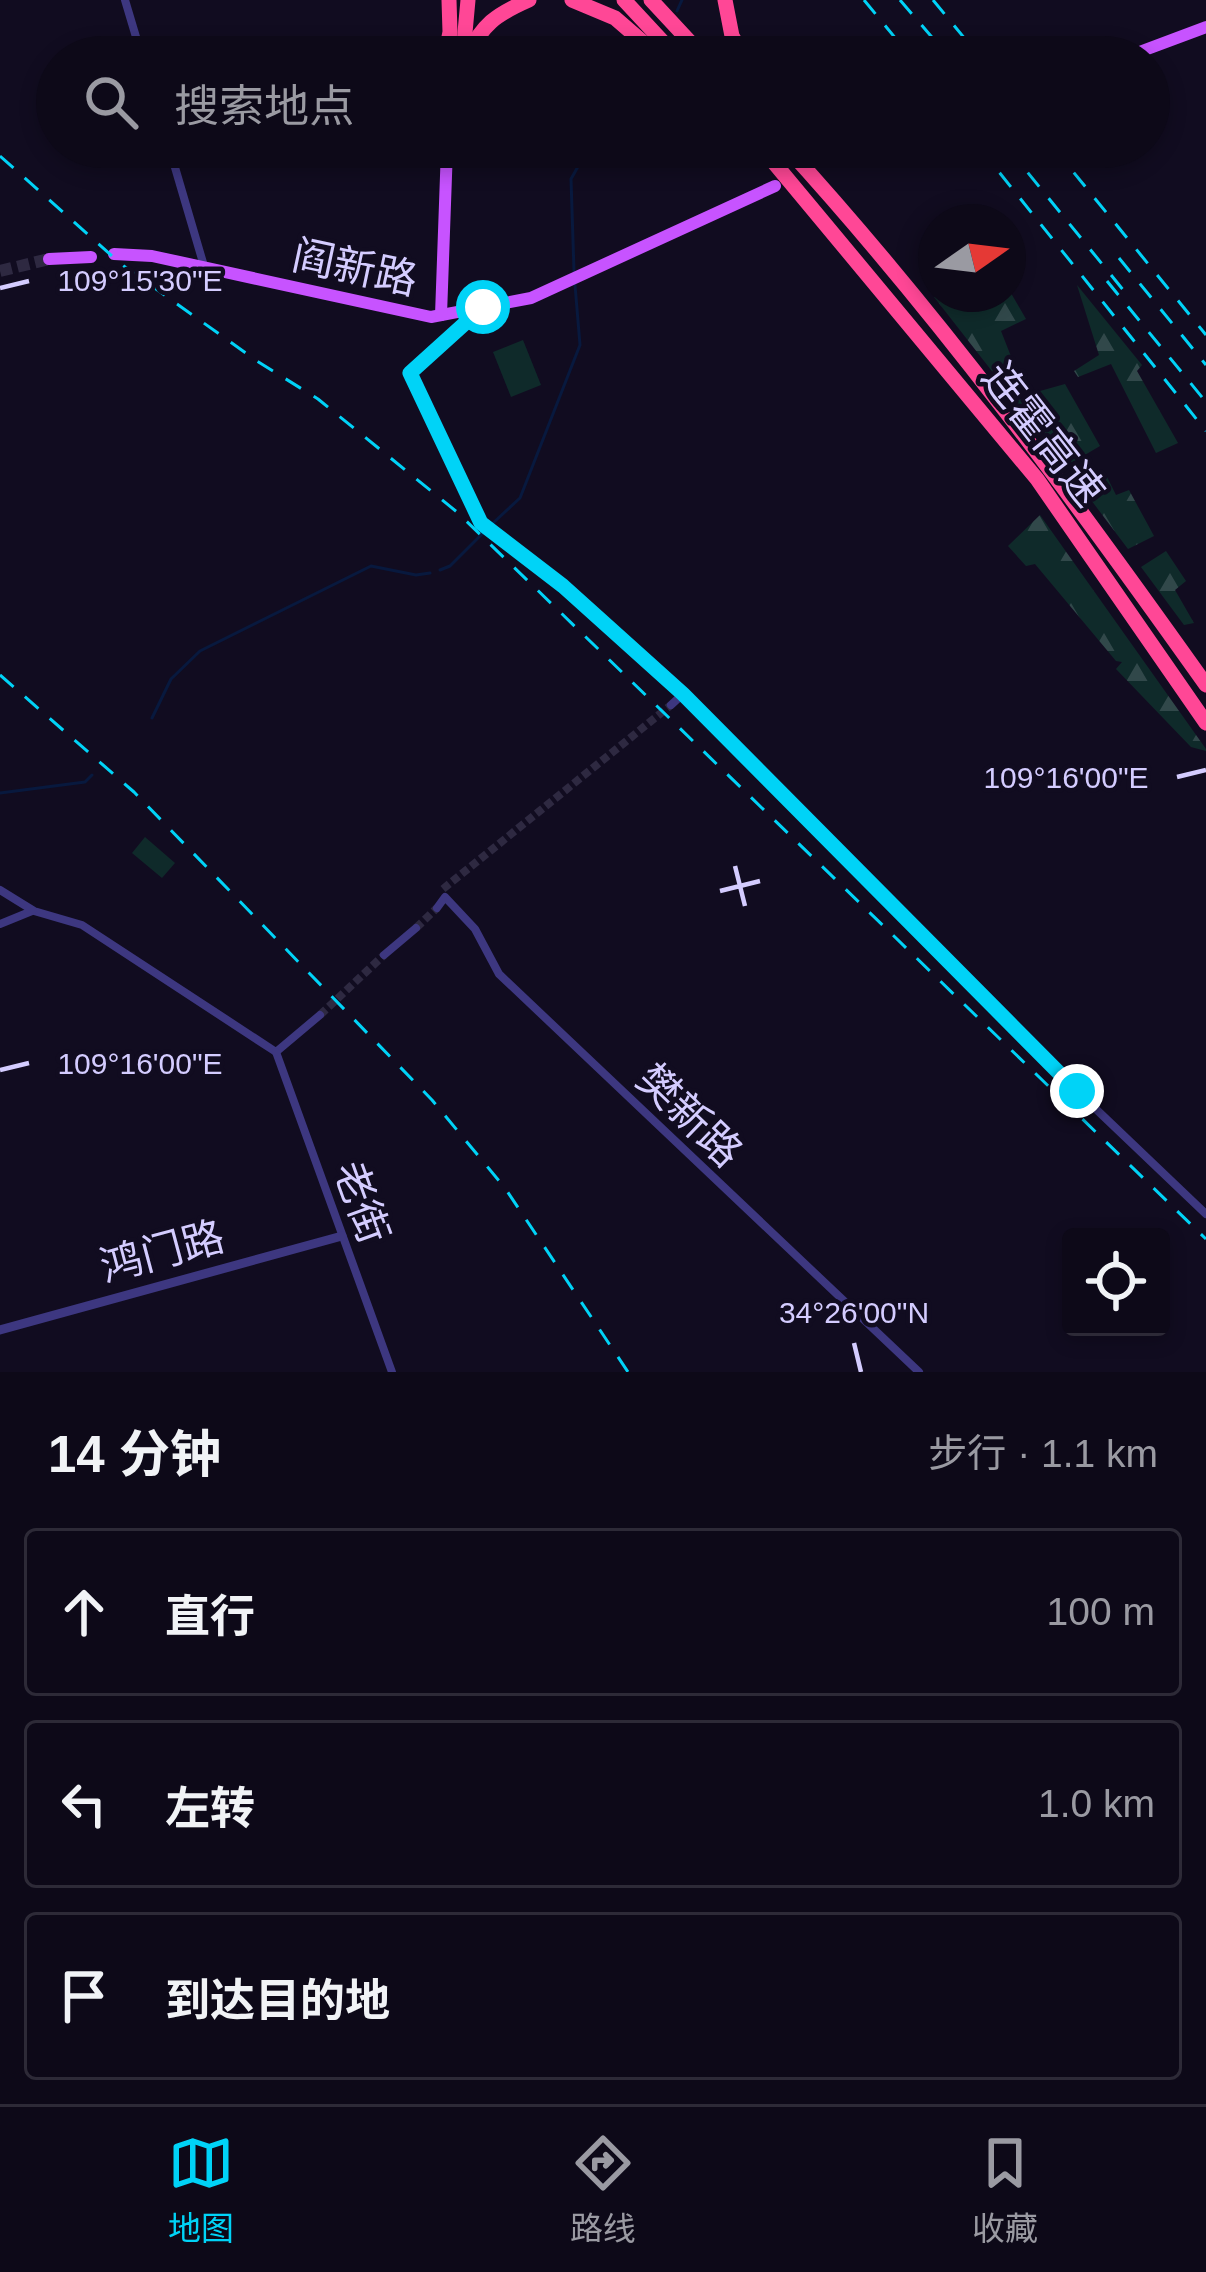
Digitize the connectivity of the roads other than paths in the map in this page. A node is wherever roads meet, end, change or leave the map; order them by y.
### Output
1 (125, 0) edge
2 (453, 0) edge
3 (468, 0) edge
4 (529, 0) edge
5 (572, 0) edge
6 (623, 0) edge
7 (651, 0) edge
8 (725, 0) edge
9 (1206, 27) edge
10 (136, 36) edge
11 (450, 36) edge
12 (465, 36) edge
13 (476, 36) edge
14 (636, 36) edge
15 (657, 36) edge
16 (684, 36) edge
17 (732, 36) edge
18 (1170, 40) edge
19 (175, 168) edge
20 (446, 168) edge
21 (778, 168) edge
22 (804, 168) edge
23 (815, 168) edge
24 (775, 186) dead end
25 (856, 227) junction
26 (114, 254) dead end
27 (91, 257) dead end
28 (49, 259) tunnel mouth
29 (204, 267) junction
30 (483, 307) junction
31 (441, 315) junction
32 (1206, 685) edge
33 (683, 694) junction
34 (671, 705) tunnel mouth
35 (1206, 723) edge
36 (0, 890) edge
37 (436, 908) dead end
38 (34, 911) junction
39 (0, 924) edge
40 (416, 928) tunnel mouth
41 (385, 955) tunnel mouth
42 (320, 1015) tunnel mouth
43 (276, 1052) junction
44 (1206, 1214) edge
45 (342, 1235) junction
46 (0, 1330) edge
47 (392, 1372) edge
48 (920, 1372) edge

1 - 10 street
2 - 11 highway
3 - 12 highway
4 - 13 highway
5 - 14 highway
6 - 15 highway
7 - 16 highway
8 - 17 highway
9 - 18 main road
19 - 29 street
20 - 31 main road
21 - 35 highway, 连霍高速
22 - 25 highway, 连霍高速
23 - 25 highway
24 - 30 main road, 阎新路
25 - 32 highway, 连霍高速
26 - 29 main road, 阎新路
27 - 28 main road
29 - 31 main road, 阎新路
30 - 31 main road, 阎新路
30 - 33 street
33 - 34 street
33 - 44 street
36 - 38 street
37 - 48 street, 樊新路
38 - 39 street
38 - 43 street
40 - 41 street
42 - 43 street
43 - 45 street, 老街
45 - 46 street, 鸿门路
45 - 47 street, 老街

